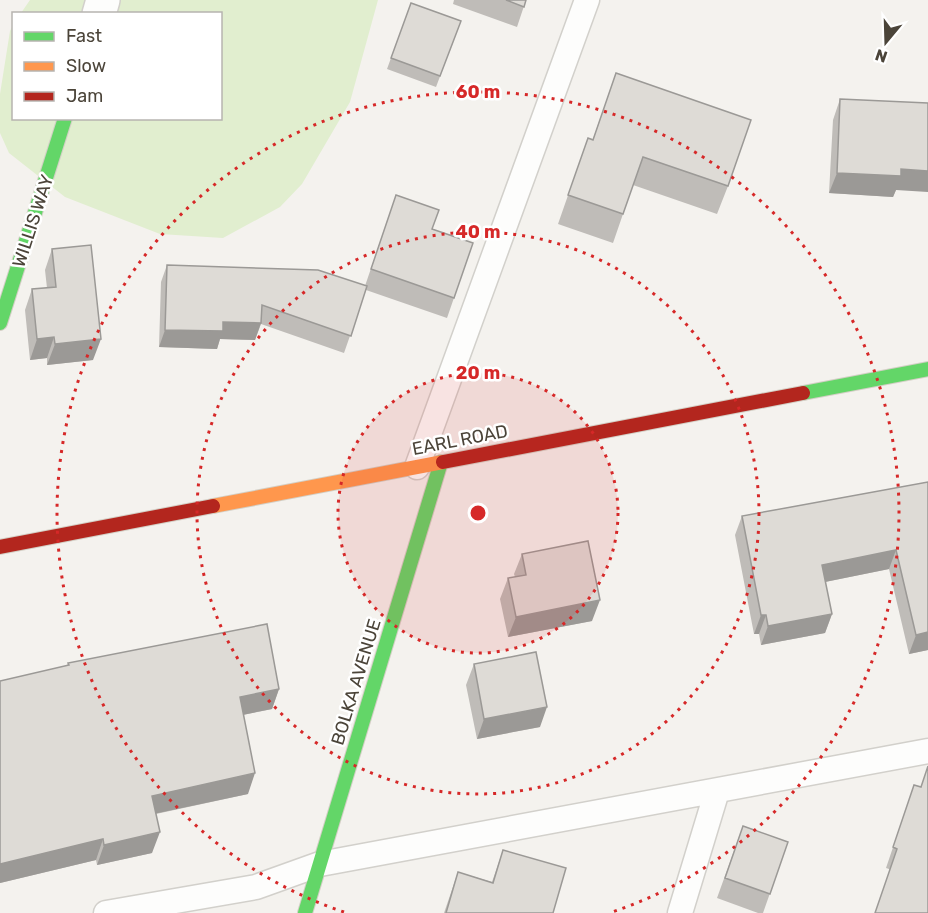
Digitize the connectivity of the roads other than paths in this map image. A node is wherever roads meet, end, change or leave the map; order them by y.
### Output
1 (587, 0) edge
2 (64, 120) edge
3 (0, 323) edge
4 (928, 369) edge
5 (441, 462) junction
6 (417, 466) junction
7 (0, 548) edge
8 (928, 751) edge
9 (717, 791) junction
10 (320, 864) junction
11 (106, 913) edge
12 (305, 913) edge
13 (680, 913) edge

1 - 6 lane
2 - 3 street, WILLIS WAY
4 - 5 street, EARL ROAD
5 - 6 street, EARL ROAD
5 - 10 street, BOLKA AVENUE
6 - 7 street, EARL ROAD
8 - 9 lane
9 - 10 lane
9 - 13 lane
10 - 11 lane
10 - 12 street, BOLKA AVENUE

